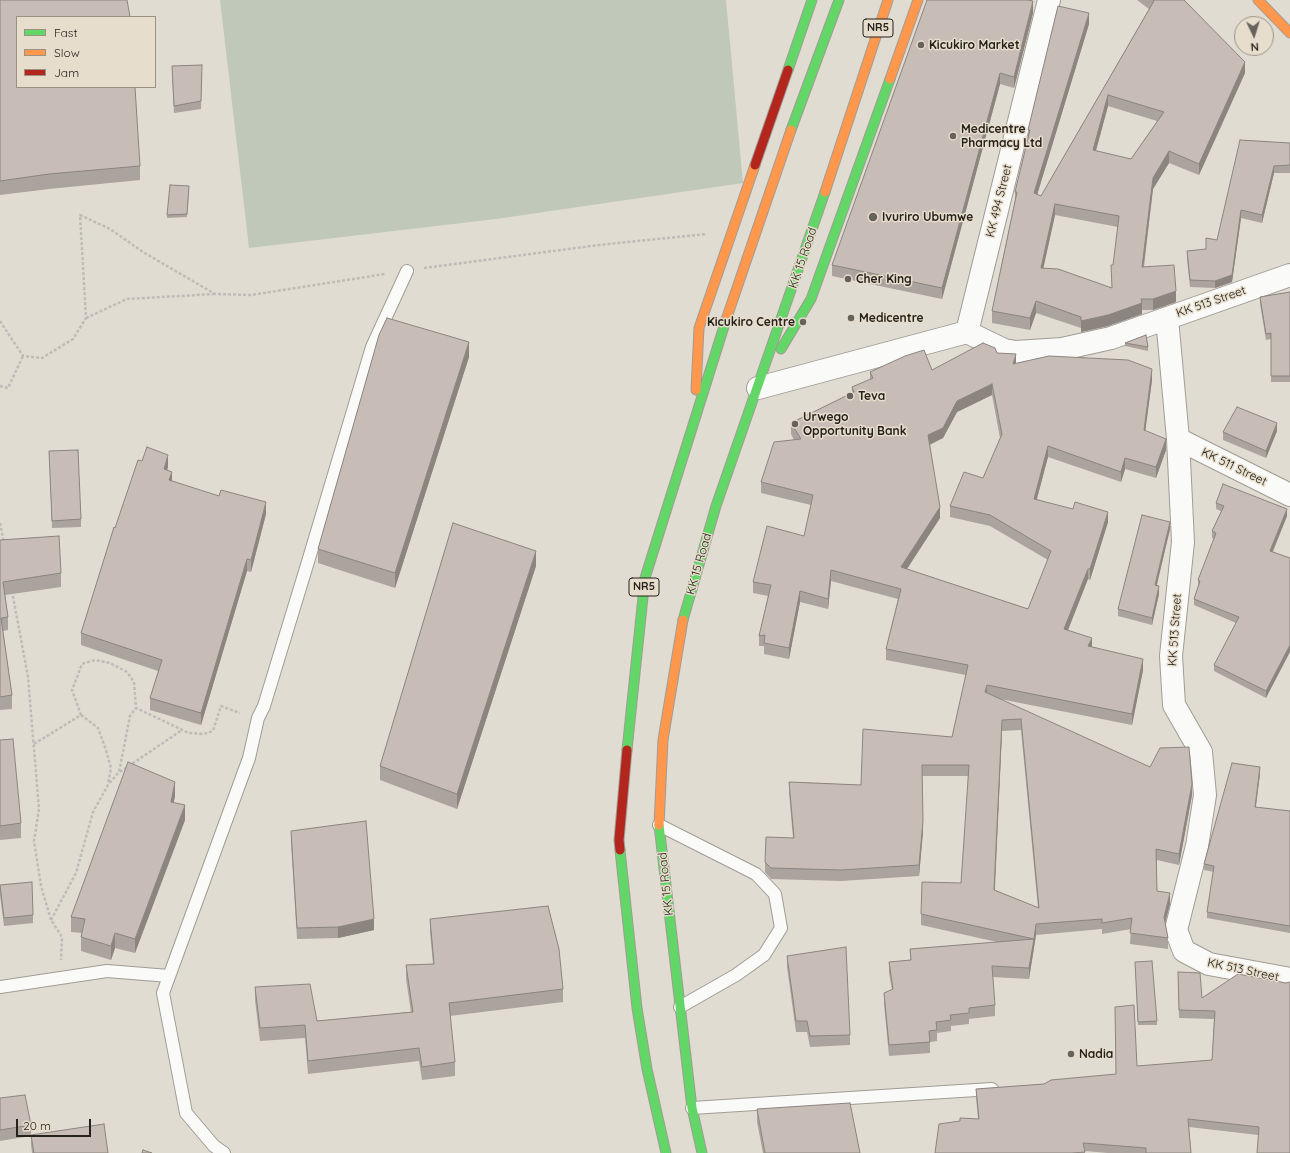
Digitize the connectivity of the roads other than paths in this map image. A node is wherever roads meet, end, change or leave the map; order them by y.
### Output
1 (812, 0) edge
2 (839, 0) edge
3 (888, 0) edge
4 (918, 0) edge
5 (1049, 0) edge
6 (1258, 0) edge
7 (1290, 33) edge
8 (407, 271) road end
9 (1290, 275) edge
10 (1167, 318) junction
11 (967, 332) junction
12 (758, 388) junction
13 (694, 422) junction
14 (1178, 439) junction
15 (1290, 495) edge
16 (660, 825) junction
17 (168, 976) junction
18 (1290, 980) edge
19 (0, 987) edge
20 (680, 1007) junction
21 (1004, 1088) edge
22 (692, 1108) junction
23 (224, 1153) edge
24 (666, 1153) edge
25 (702, 1153) edge

1 - 13 main road
2 - 13 main road, NR5
3 - 12 main road, KK 15 Road / NR5
4 - 12 main road
5 - 11 street, KK 494 Street
6 - 7 main road
8 - 17 lane
9 - 10 street, KK 513 Street
10 - 11 street
10 - 14 street, KK 513 Street
11 - 12 street
12 - 16 main road, KK 15 Road / NR5
13 - 24 main road, NR5
14 - 15 street, KK 511 Street
14 - 18 street, KK 513 Street
16 - 20 main road, KK 15 Road / NR5
16 - 20 lane
17 - 19 lane
17 - 23 lane
20 - 22 main road, KK 15 Road / NR5
21 - 22 lane
22 - 25 main road, KK 15 Road / NR5

